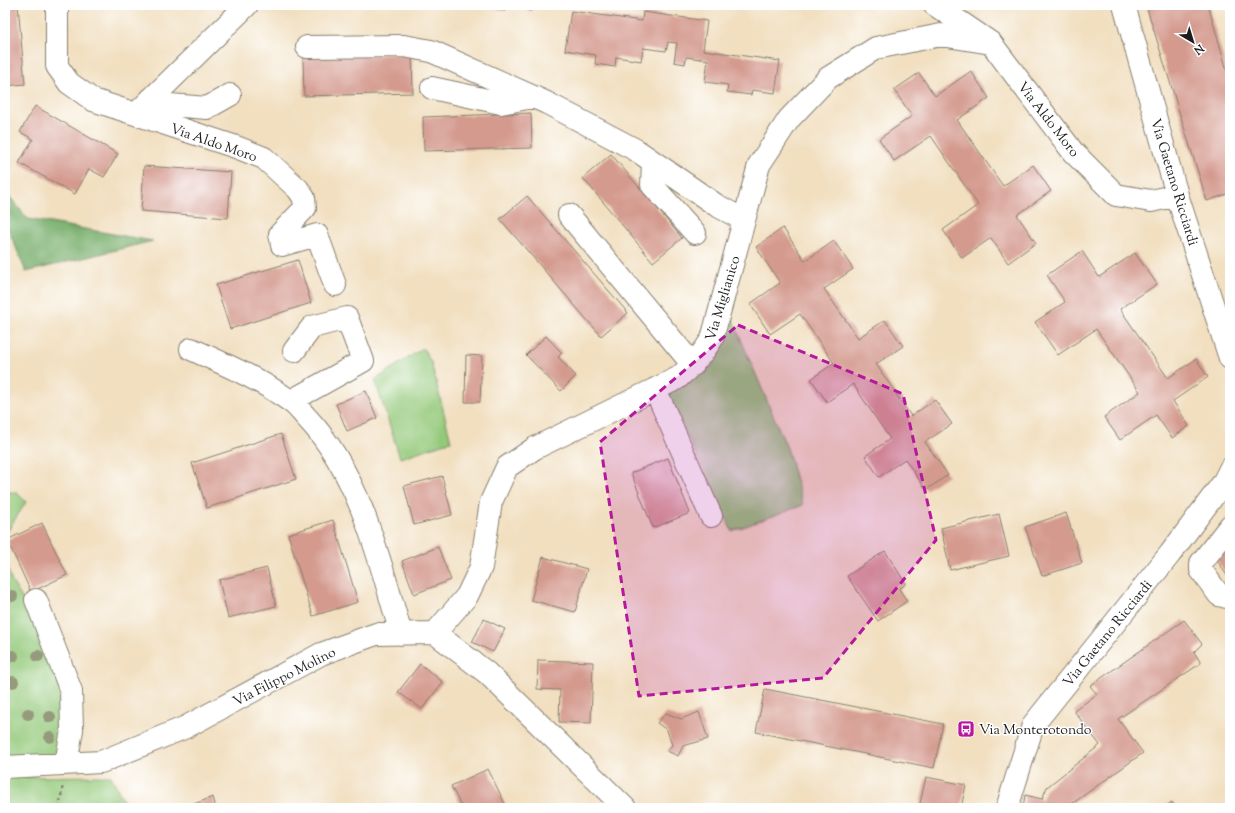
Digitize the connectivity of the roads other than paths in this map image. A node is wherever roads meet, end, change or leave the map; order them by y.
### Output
1 (57, 5) edge
2 (247, 5) edge
3 (935, 5) edge
4 (1124, 5) edge
5 (991, 43) junction
6 (307, 47) dead end
7 (432, 88) dead end
8 (230, 95) dead end
9 (533, 97) junction
10 (151, 99) junction
11 (136, 114) junction
12 (653, 162) junction
13 (1177, 194) junction
14 (569, 215) dead end
15 (744, 220) junction
16 (695, 233) dead end
17 (335, 285) dead end
18 (191, 348) dead end
19 (294, 351) dead end
20 (1230, 358) edge
21 (693, 365) junction
22 (655, 389) junction
23 (291, 401) junction
24 (1230, 468) edge
25 (711, 516) dead end
26 (1230, 526) edge
27 (1230, 595) edge
28 (36, 600) dead end
29 (435, 633) junction
30 (401, 634) junction
31 (66, 764) junction
32 (5, 767) edge
33 (625, 808) edge
34 (1007, 808) edge

1 - 11 street, Via Aldo Moro
2 - 10 street
3 - 5 street, Via Aldo Moro
4 - 13 street, Via Gaetano Ricciardi
5 - 13 street, Via Aldo Moro
5 - 15 street, Via Miglianico
6 - 9 street
7 - 9 street
8 - 10 street
9 - 12 street
10 - 11 street
11 - 17 street, Via Aldo Moro
12 - 15 street
12 - 16 street
13 - 20 street, Via Gaetano Ricciardi
14 - 21 street
15 - 21 street, Via Miglianico
18 - 23 street
19 - 23 street
21 - 22 street, Via Miglianico
22 - 25 street
22 - 29 street, Via Miglianico
23 - 30 street
24 - 34 street, Via Gaetano Ricciardi
26 - 27 street
28 - 31 street
29 - 30 street, Via Filippo Molino
29 - 33 street
30 - 31 street, Via Filippo Molino
31 - 32 street, Via Filippo Molino

